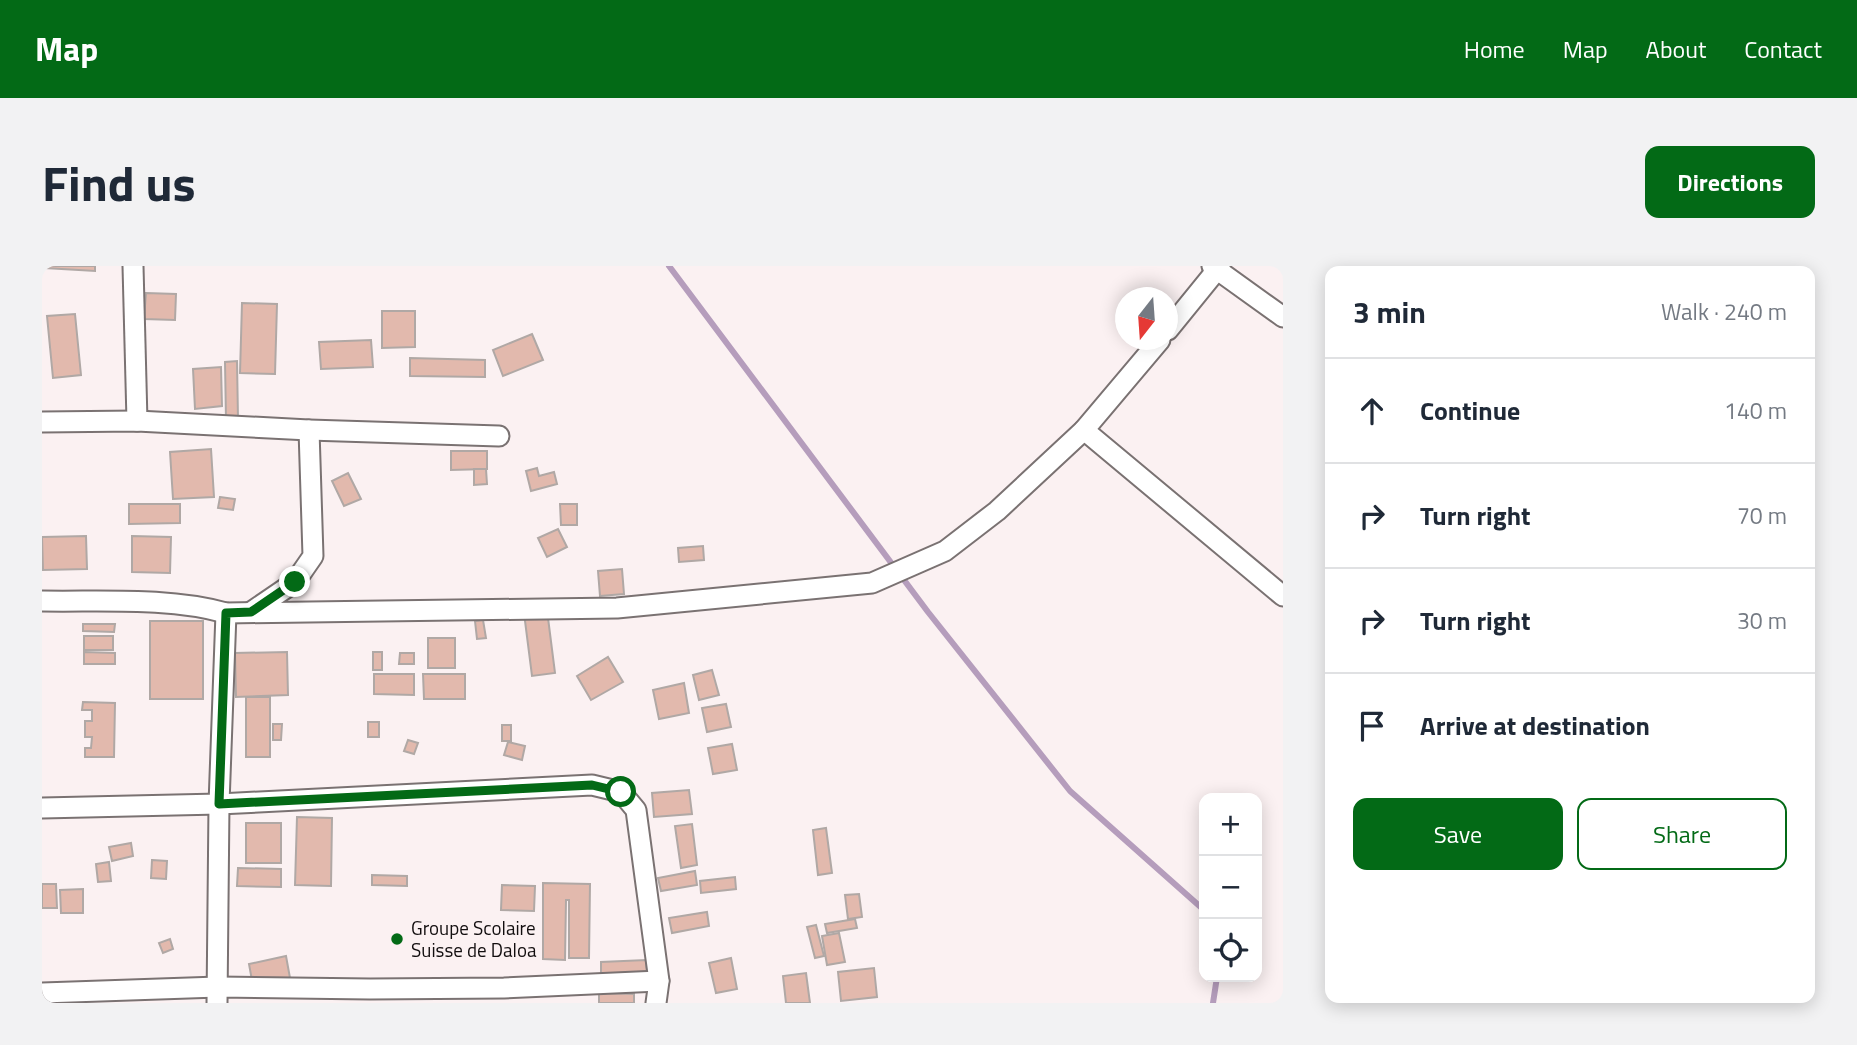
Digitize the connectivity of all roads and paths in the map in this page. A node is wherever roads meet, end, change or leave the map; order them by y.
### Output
1 (133, 266) edge
2 (1216, 267) edge
3 (1178, 316) edge
4 (1283, 317) edge
5 (1152, 350) edge
6 (137, 421) junction
7 (42, 422) edge
8 (309, 430) junction
9 (1084, 430) junction
10 (499, 436) dead end
11 (1283, 596) edge
12 (42, 601) edge
13 (251, 612) junction
14 (226, 613) junction
15 (219, 804) junction
16 (42, 807) edge
17 (659, 981) junction
18 (42, 993) edge
19 (217, 995) edge
20 (504, 995) edge
21 (370, 996) edge
22 (656, 1003) edge

1 - 6 street
2 - 3 street
2 - 4 street
5 - 9 street
6 - 7 street
6 - 8 street
8 - 10 street
8 - 13 street
9 - 11 street
9 - 13 street
12 - 14 street
13 - 14 street
14 - 15 street
15 - 16 street
15 - 17 street
15 - 19 street
17 - 20 street
17 - 22 street
18 - 19 street
19 - 21 street
20 - 21 street

